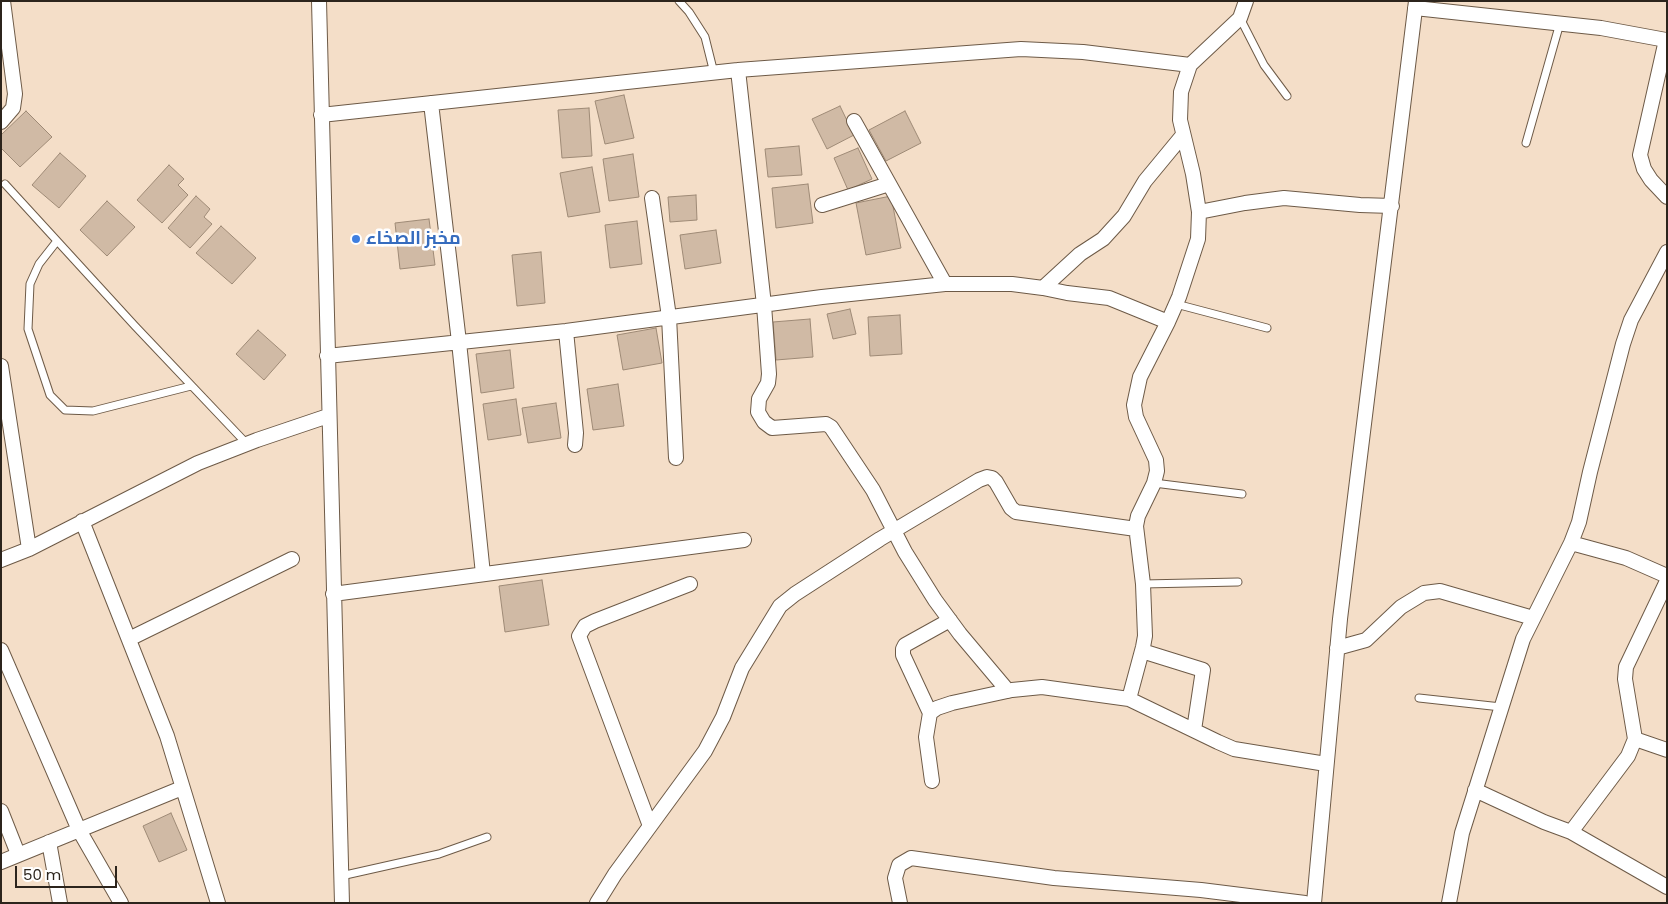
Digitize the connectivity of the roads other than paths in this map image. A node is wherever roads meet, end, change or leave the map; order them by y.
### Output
1 (3, 1) edge
2 (319, 1) edge
3 (679, 1) edge
4 (1246, 1) edge
5 (1416, 5) edge
6 (1240, 18) junction
7 (1560, 23) junction
8 (1666, 40) edge
9 (1190, 65) junction
10 (738, 70) junction
11 (714, 73) junction
12 (1287, 96) dead end
13 (431, 103) junction
14 (321, 115) junction
15 (854, 121) dead end
16 (1, 122) edge
17 (1184, 134) junction
18 (1526, 143) dead end
19 (5, 184) dead end
20 (890, 184) junction
21 (1667, 197) edge
22 (652, 198) dead end
23 (822, 205) dead end
24 (1392, 206) junction
25 (1199, 212) junction
26 (57, 241) junction
27 (1667, 252) edge
28 (945, 284) junction
29 (1043, 288) junction
30 (1175, 304) junction
31 (764, 305) junction
32 (669, 317) junction
33 (1168, 322) junction
34 (1267, 328) dead end
35 (566, 331) junction
36 (459, 342) junction
37 (327, 356) junction
38 (1, 366) edge
39 (191, 386) junction
40 (328, 416) junction
41 (247, 444) junction
42 (575, 445) dead end
43 (676, 458) dead end
44 (1154, 483) junction
45 (1242, 494) dead end
46 (82, 521) junction
47 (1136, 529) junction
48 (894, 531) junction
49 (744, 540) dead end
50 (1571, 543) junction
51 (29, 549) junction
52 (292, 559) dead end
53 (1, 560) edge
54 (483, 574) junction
55 (1667, 576) edge
56 (1667, 580) edge
57 (1238, 582) dead end
58 (690, 584) dead end
59 (1143, 584) junction
60 (333, 594) junction
61 (1533, 618) junction
62 (950, 620) junction
63 (128, 639) junction
64 (1338, 648) junction
65 (1, 650) edge
66 (1142, 651) junction
67 (1008, 691) junction
68 (1419, 698) dead end
69 (1130, 699) junction
70 (1501, 707) junction
71 (930, 713) junction
72 (1194, 730) junction
73 (1634, 739) junction
74 (1667, 750) edge
75 (1326, 764) junction
76 (932, 781) dead end
77 (182, 788) junction
78 (1475, 790) junction
79 (1, 811) edge
80 (650, 826) junction
81 (79, 830) junction
82 (1571, 832) junction
83 (487, 837) dead end
84 (49, 842) junction
85 (18, 854) junction
86 (1, 862) edge
87 (341, 876) junction
88 (1667, 887) edge
89 (60, 903) edge
90 (121, 903) edge
91 (218, 903) edge
92 (342, 903) edge
93 (597, 903) edge
94 (900, 903) edge
95 (1305, 903) edge
96 (1314, 903) edge
97 (1449, 903) edge

1 - 16 street
2 - 14 street
3 - 11 lane
4 - 6 street
5 - 7 street
5 - 24 street
6 - 9 street
6 - 12 lane
7 - 8 street
7 - 18 lane
8 - 21 street
9 - 10 street
9 - 17 street
10 - 11 street
10 - 31 street
11 - 13 street
13 - 14 street
13 - 36 street
14 - 37 street
15 - 20 street
17 - 25 street
17 - 29 street
19 - 26 lane
20 - 23 street
20 - 28 street
22 - 32 street
24 - 25 street
24 - 64 street
25 - 30 street
26 - 39 lane
26 - 39 lane
27 - 50 street
28 - 29 street
28 - 31 street
29 - 33 street
30 - 33 street
30 - 34 lane
31 - 32 street
31 - 48 street
32 - 35 street
32 - 43 street
33 - 44 street
35 - 36 street
35 - 42 street
36 - 37 street
36 - 54 street
37 - 40 street
38 - 51 street
39 - 41 lane
40 - 41 street
40 - 60 street
41 - 46 street
44 - 45 lane
44 - 47 street
46 - 51 street
46 - 63 street
47 - 48 street
47 - 59 street
48 - 62 street
48 - 80 street
49 - 54 street
50 - 55 street
50 - 61 street
51 - 53 street
52 - 63 street
54 - 60 street
56 - 73 street
57 - 59 lane
58 - 80 street
59 - 66 street
60 - 87 street
61 - 64 street
61 - 70 street
62 - 67 street
62 - 71 street
63 - 77 street
64 - 75 street
65 - 81 street
66 - 69 street
66 - 72 street
67 - 69 street
67 - 71 street
68 - 70 lane
69 - 72 street
70 - 78 street
71 - 76 street
72 - 75 street
73 - 74 street
73 - 82 street
75 - 96 street
77 - 81 street
77 - 91 street
78 - 82 street
78 - 97 street
79 - 85 street
80 - 93 street
81 - 84 street
81 - 90 street
82 - 88 street
83 - 87 lane
84 - 85 street
84 - 89 street
85 - 86 street
87 - 92 street
94 - 95 street

